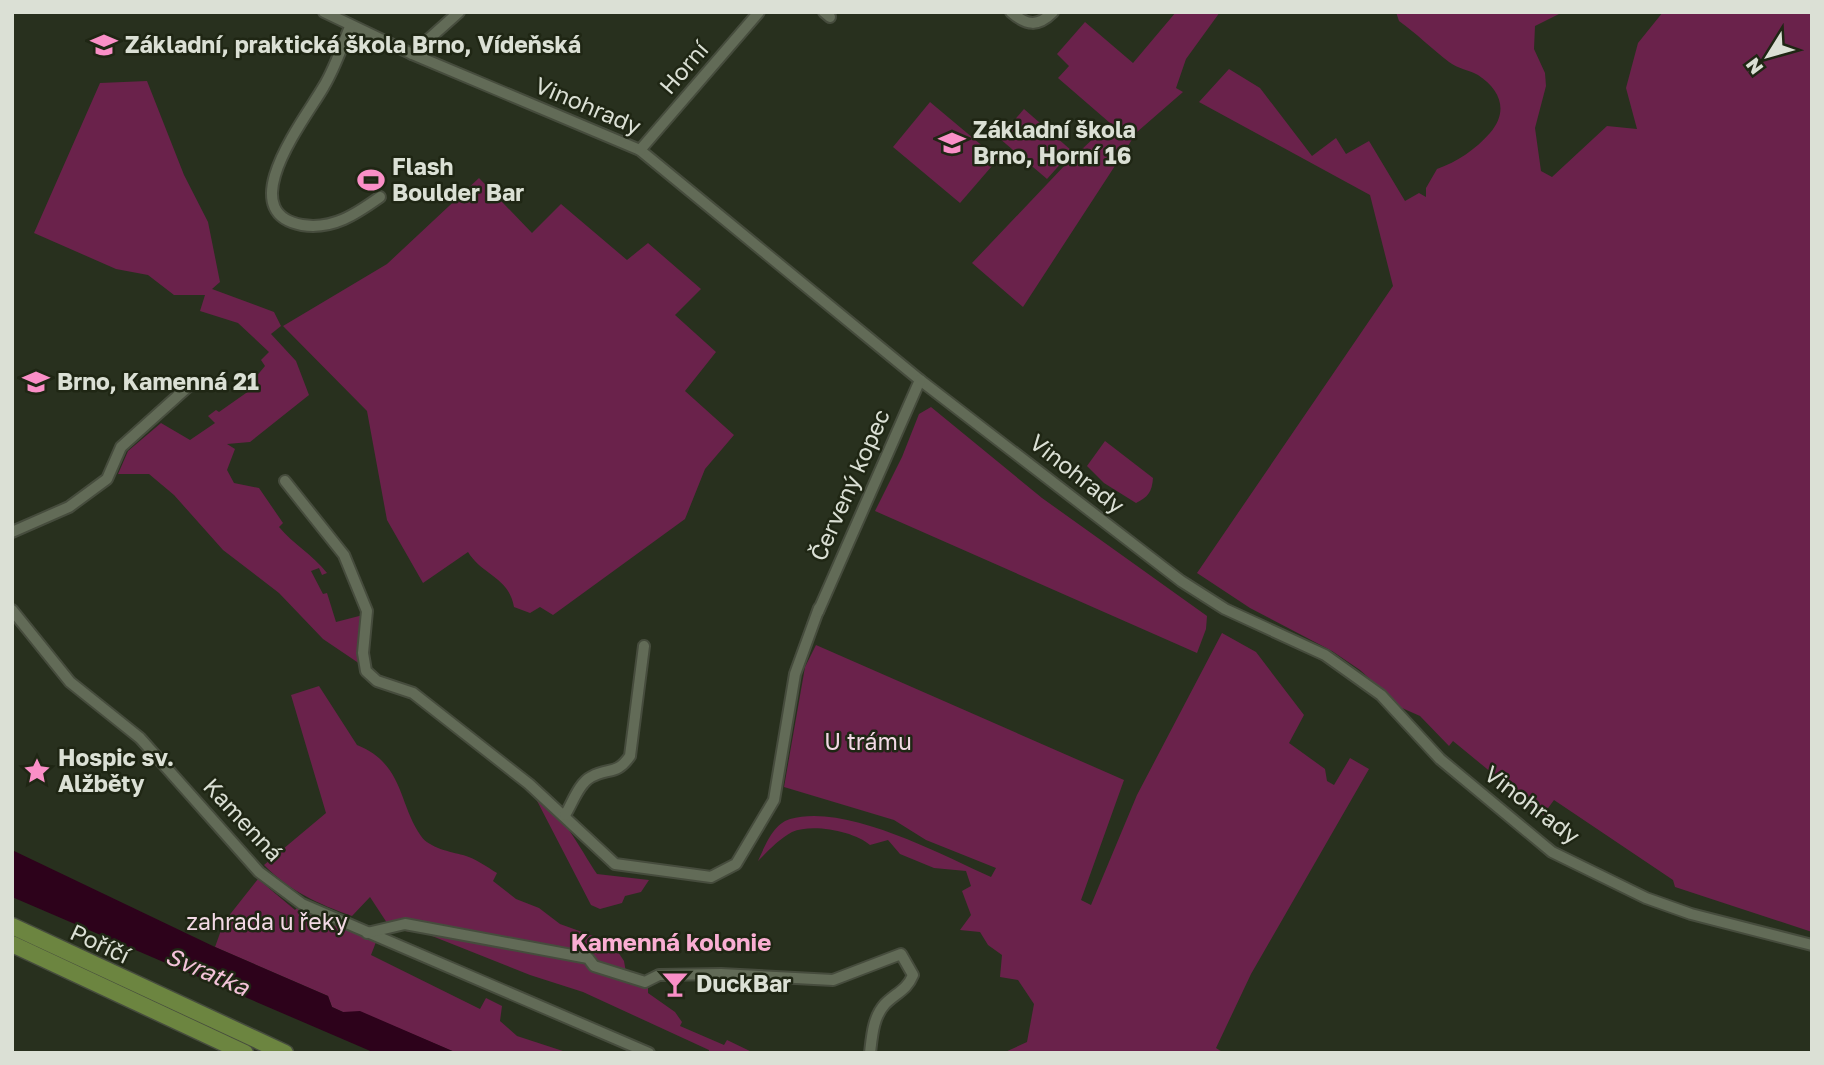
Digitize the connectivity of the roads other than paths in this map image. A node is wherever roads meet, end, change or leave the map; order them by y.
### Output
1 (324, 12) edge
2 (459, 12) edge
3 (759, 12) edge
4 (1011, 12) edge
5 (1053, 12) edge
6 (350, 27) junction
7 (412, 54) junction
8 (640, 150) junction
9 (380, 197) dead end
10 (920, 380) junction
11 (191, 384) dead end
12 (285, 481) dead end
13 (12, 532) edge
14 (12, 610) edge
15 (16, 624) edge
16 (644, 646) dead end
17 (565, 815) junction
18 (12, 926) edge
19 (367, 933) junction
20 (12, 944) edge
21 (1812, 946) edge
22 (238, 1051) edge
23 (285, 1053) edge
24 (649, 1053) edge
25 (870, 1053) edge

1 - 6 street, Vinohrady
2 - 7 street
3 - 8 street, Horní
4 - 5 street
6 - 7 street, Vinohrady
6 - 9 street
7 - 8 street, Vinohrady
8 - 10 street, Vinohrady
10 - 17 street, Červený kopec
10 - 21 street, Vinohrady
11 - 13 street
12 - 17 street, Červený kopec
14 - 15 street, Kamenná
15 - 19 street, Kamenná
16 - 17 street
18 - 23 main road, Poříčí
19 - 24 street, Kamenná
19 - 25 street
20 - 22 main road, Poříčí

